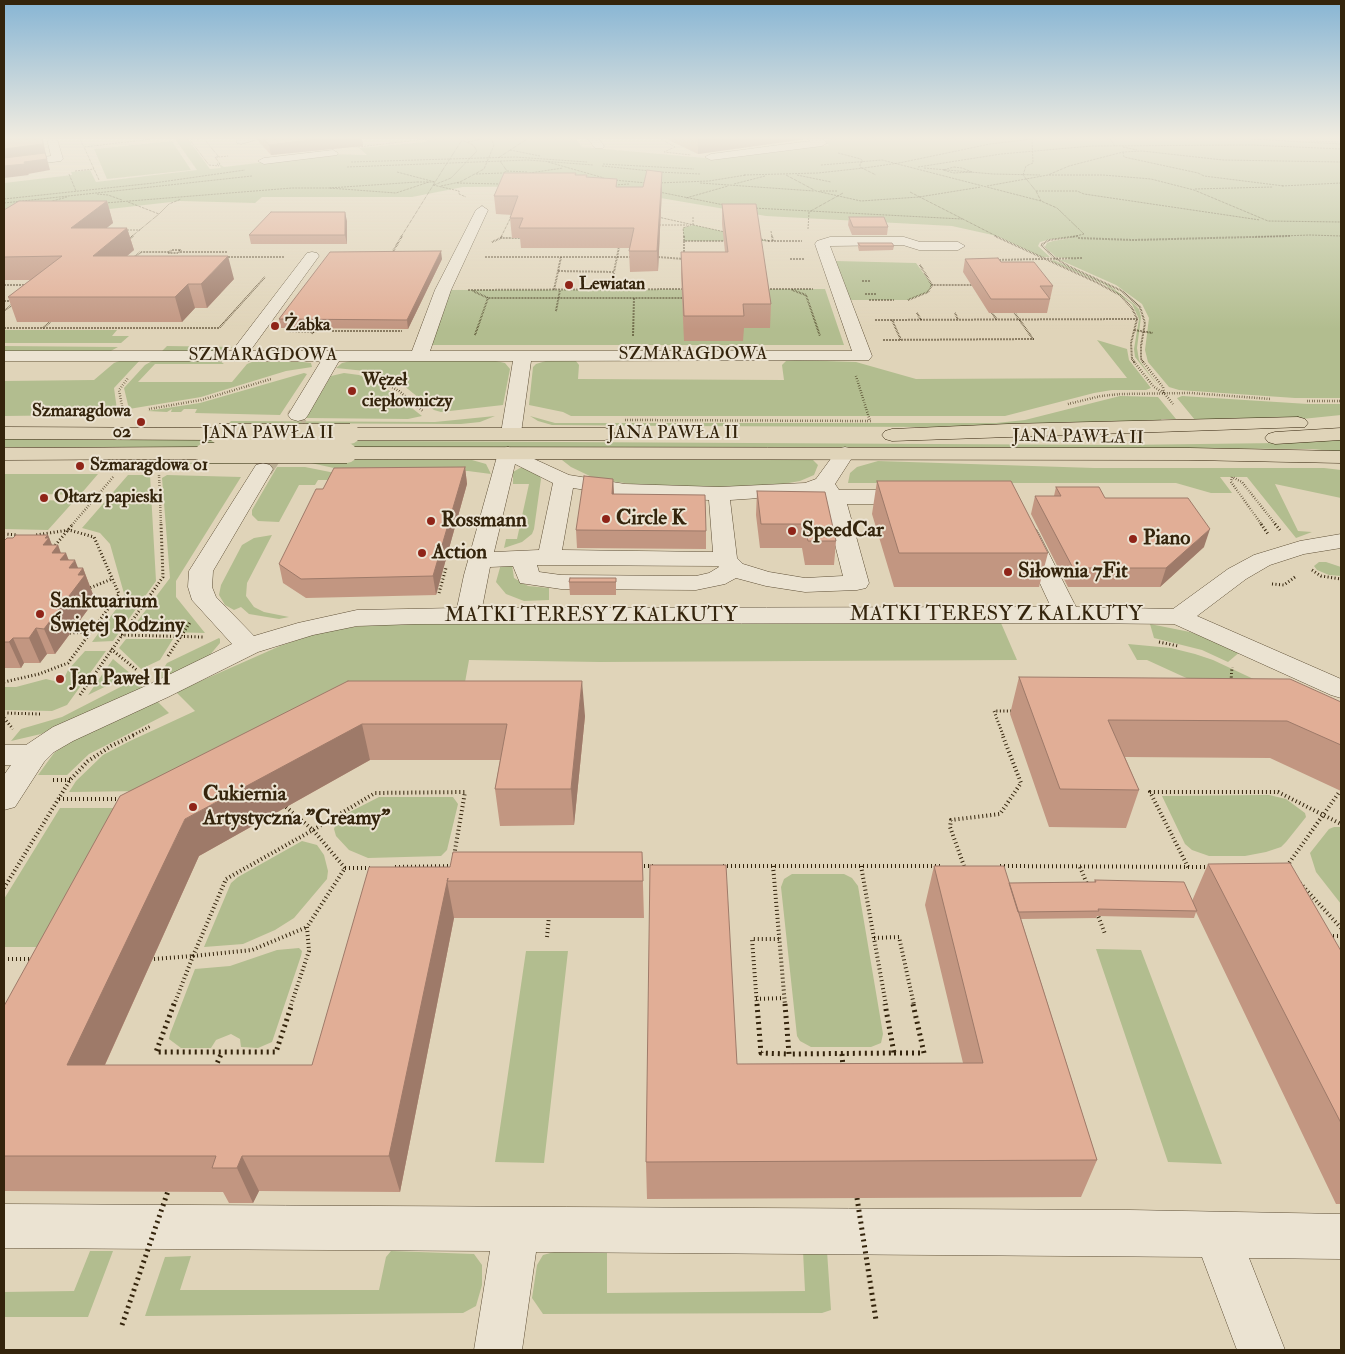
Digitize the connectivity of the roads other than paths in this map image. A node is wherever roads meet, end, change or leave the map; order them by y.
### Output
1 (482, 210) dead end
2 (958, 246) dead end
3 (312, 256) dead end
4 (4, 356) edge
5 (237, 356) junction
6 (333, 356) junction
7 (419, 356) junction
8 (522, 356) junction
9 (298, 415) tunnel mouth
10 (1341, 420) edge
11 (624, 427) road end
12 (885, 428) junction
13 (4, 433) edge
14 (1341, 434) edge
15 (804, 435) dead end
16 (509, 443) junction
17 (349, 444) junction
18 (846, 453) junction
19 (4, 454) edge
20 (1341, 457) edge
21 (263, 470) tunnel mouth
22 (564, 480) junction
23 (828, 490) junction
24 (719, 494) junction
25 (939, 497) edge
26 (1020, 518) edge
27 (1328, 546) edge
28 (548, 557) junction
29 (523, 559) junction
30 (480, 560) junction
31 (730, 564) junction
32 (857, 583) junction
33 (866, 615) junction
34 (1067, 615) junction
35 (468, 616) junction
36 (1179, 618) junction
37 (249, 646) junction
38 (1341, 689) edge
39 (9, 742) edge
40 (33, 755) junction
41 (4, 800) edge
42 (4, 1226) edge
43 (516, 1230) junction
44 (1217, 1235) junction
45 (1341, 1237) edge
46 (498, 1350) edge
47 (1262, 1350) edge

1 - 7 street
2 - 8 street, SZMARAGDOWA
3 - 5 street
4 - 5 street, SZMARAGDOWA
5 - 6 street, SZMARAGDOWA
6 - 7 street, SZMARAGDOWA
6 - 9 street
7 - 8 street, SZMARAGDOWA
8 - 16 street
10 - 12 main road
11 - 16 main road, JANA PAWŁA II
12 - 14 main road, JANA PAWŁA II
12 - 15 main road, JANA PAWŁA II
13 - 17 main road, JANA PAWŁA II, bridge
16 - 17 main road, JANA PAWŁA II
16 - 18 main road, JANA PAWŁA II
16 - 22 street
16 - 30 street
17 - 19 main road, JANA PAWŁA II, bridge
18 - 20 main road, JANA PAWŁA II
18 - 23 street
21 - 37 street
22 - 24 street
22 - 28 street
23 - 24 street
23 - 25 street
23 - 32 street
24 - 31 street
26 - 34 street
27 - 36 street
28 - 29 street
28 - 31 street
29 - 30 street
29 - 31 street
30 - 35 street
31 - 32 street
32 - 33 street
33 - 34 street, MATKI TERESY Z KALKUTY
33 - 35 street, MATKI TERESY Z KALKUTY
34 - 36 street, MATKI TERESY Z KALKUTY
35 - 37 street, MATKI TERESY Z KALKUTY
36 - 38 street, MATKI TERESY Z KALKUTY
37 - 40 street, MATKI TERESY Z KALKUTY
39 - 40 street
40 - 41 street, MATKI TERESY Z KALKUTY
42 - 43 street
43 - 44 street
43 - 46 street
44 - 45 street
44 - 47 street

